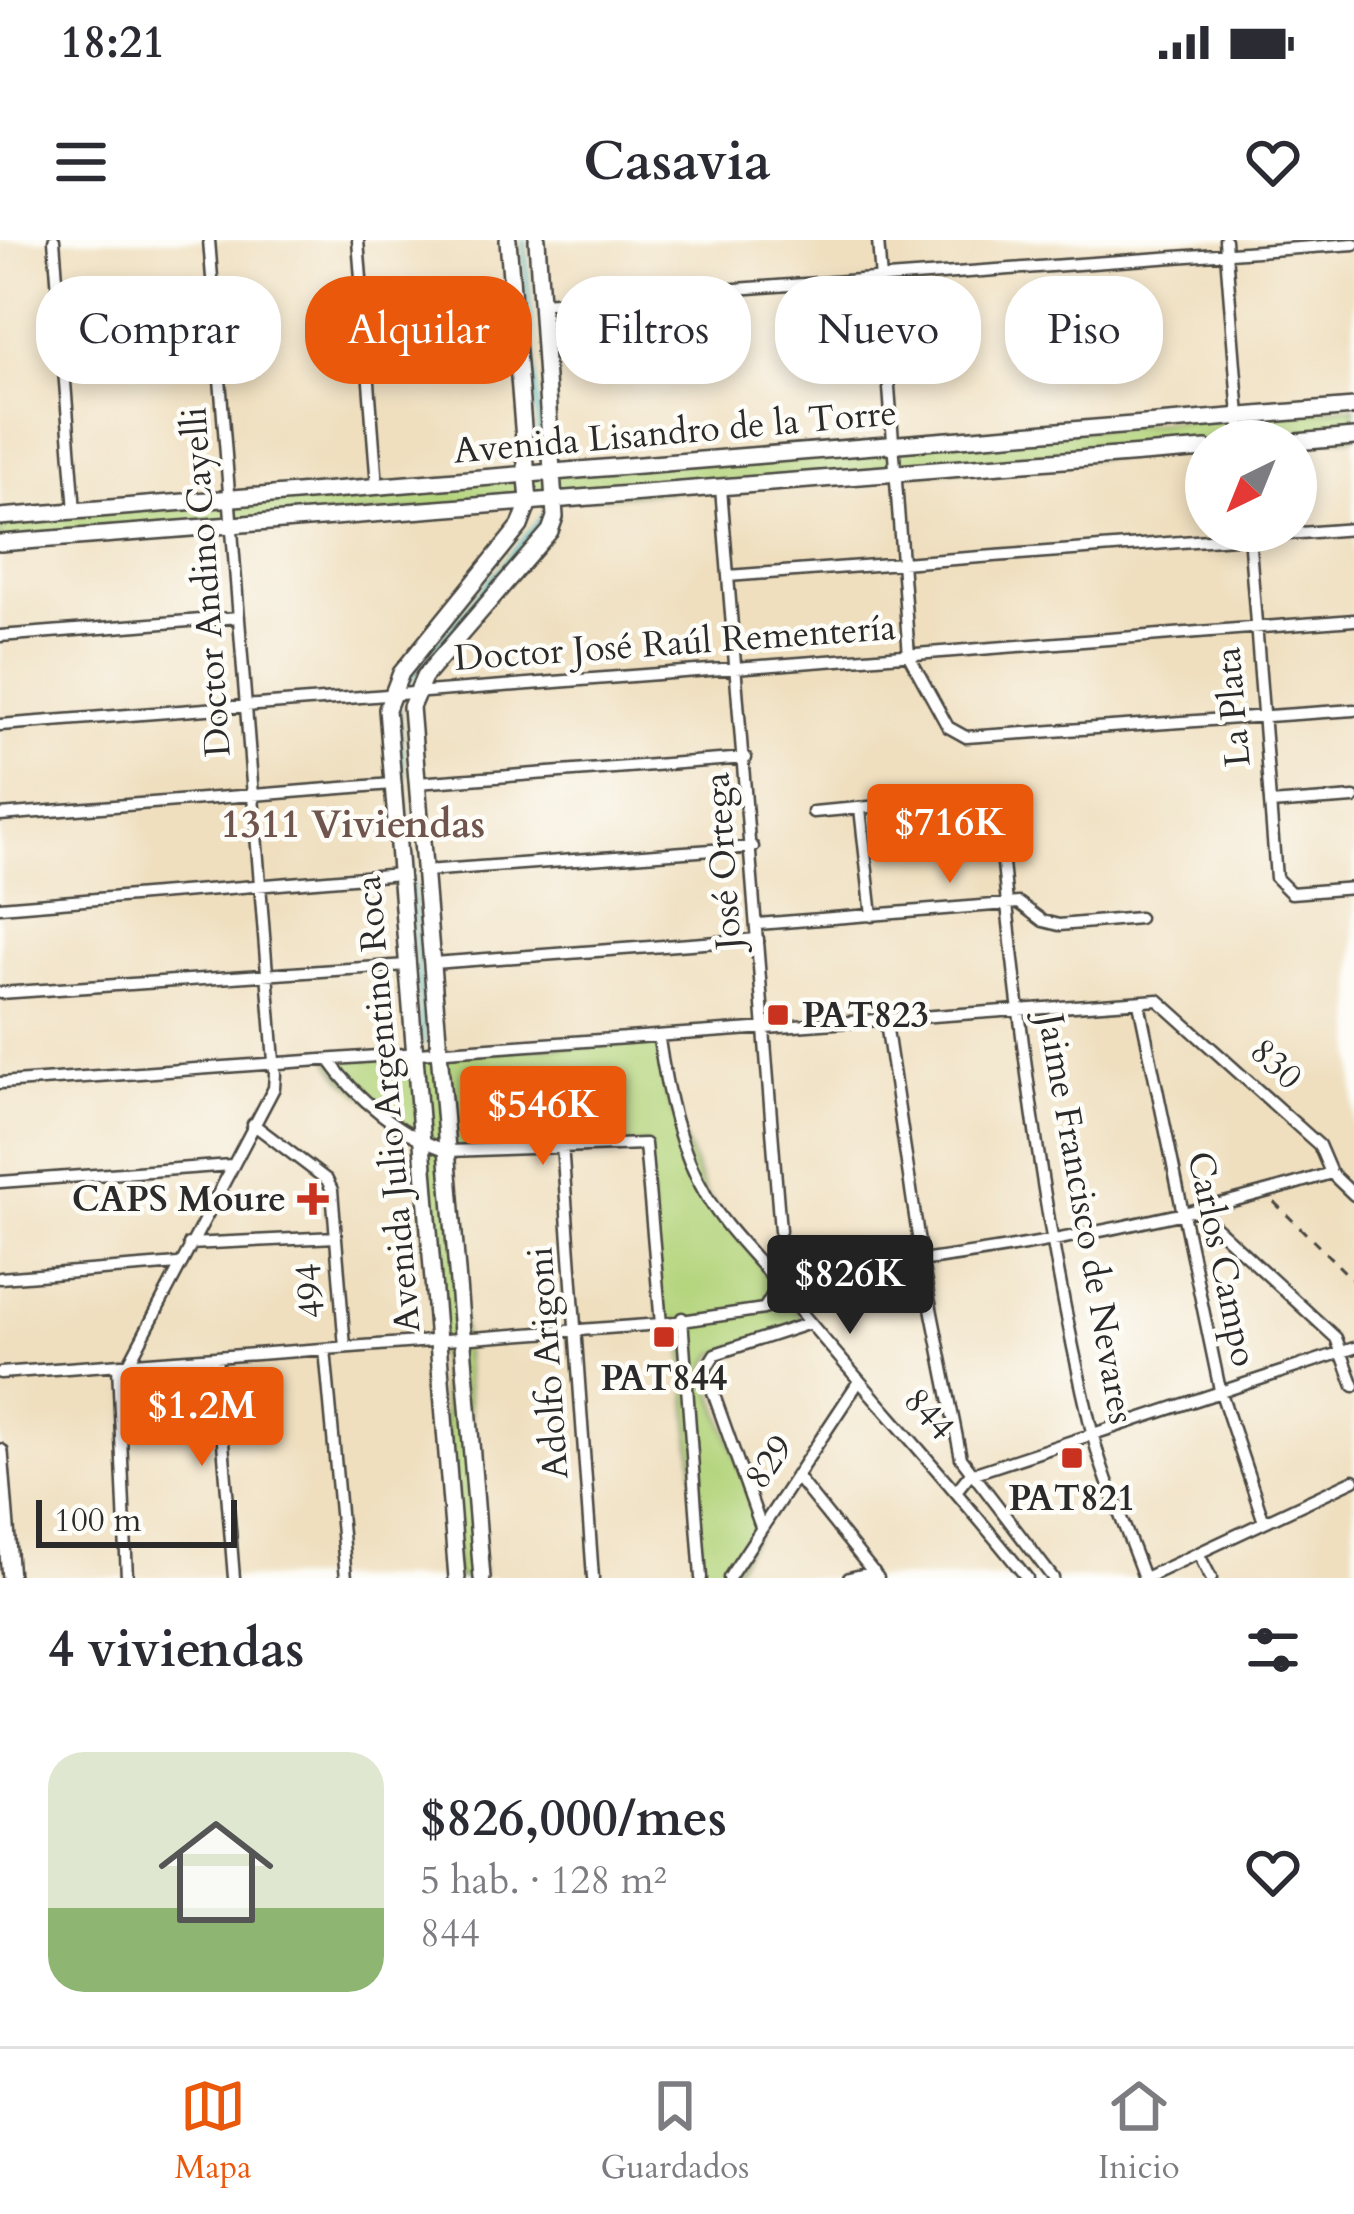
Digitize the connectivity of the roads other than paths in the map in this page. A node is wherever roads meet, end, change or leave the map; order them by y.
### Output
1 (54, 240) edge
2 (209, 240) edge
3 (358, 240) edge
4 (508, 240) edge
5 (537, 240) edge
6 (878, 240) edge
7 (1354, 244) edge
8 (1225, 247) edge
9 (881, 276) edge
10 (932, 276) edge
11 (775, 288) edge
12 (542, 303) junction
13 (889, 384) edge
14 (1354, 407) edge
15 (1239, 416) junction
16 (1239, 420) edge
17 (1354, 437) edge
18 (1317, 440) edge
19 (893, 444) junction
20 (1185, 451) edge
21 (555, 472) junction
22 (896, 473) junction
23 (527, 474) junction
24 (377, 486) junction
25 (721, 488) junction
26 (230, 498) junction
27 (558, 499) junction
28 (529, 502) junction
29 (75, 511) junction
30 (0, 517) edge
31 (232, 525) junction
32 (1354, 529) edge
33 (1317, 531) edge
34 (1185, 539) edge
35 (0, 543) edge
36 (1250, 552) edge
37 (902, 563) junction
38 (728, 576) junction
39 (239, 617) junction
40 (1354, 620) edge
41 (1256, 628) junction
42 (0, 636) edge
43 (909, 656) junction
44 (739, 671) junction
45 (415, 692) junction
46 (388, 694) junction
47 (246, 706) junction
48 (1354, 710) edge
49 (1263, 718) junction
50 (0, 724) edge
51 (746, 758) junction
52 (417, 783) junction
53 (392, 784) junction
54 (253, 796) junction
55 (1354, 798) edge
56 (925, 802) dead end
57 (1270, 804) junction
58 (860, 808) junction
59 (814, 812) dead end
60 (0, 815) edge
61 (753, 847) junction
62 (1003, 862) dead end
63 (425, 872) junction
64 (400, 874) junction
65 (260, 885) junction
66 (1354, 888) edge
67 (1007, 904) junction
68 (0, 907) edge
69 (872, 916) junction
70 (1139, 918) dead end
71 (758, 924) junction
72 (758, 939) junction
73 (433, 964) junction
74 (407, 965) junction
75 (267, 973) junction
76 (0, 993) edge
77 (1139, 1004) junction
78 (1017, 1013) junction
79 (886, 1023) junction
80 (766, 1030) junction
81 (659, 1040) junction
82 (440, 1055) junction
83 (416, 1057) junction
84 (329, 1060) junction
85 (274, 1063) junction
86 (0, 1083) edge
87 (253, 1124) junction
88 (422, 1143) junction
89 (562, 1144) junction
90 (449, 1151) junction
91 (231, 1165) junction
92 (1330, 1173) junction
93 (0, 1182) edge
94 (1354, 1195) edge
95 (1198, 1211) junction
96 (1181, 1216) junction
97 (780, 1231) road end
98 (336, 1237) junction
99 (1054, 1243) junction
100 (189, 1244) junction
101 (922, 1263) junction
102 (178, 1264) junction
103 (0, 1278) edge
104 (780, 1282) junction
105 (682, 1318) junction
106 (661, 1324) junction
107 (807, 1324) junction
108 (577, 1329) junction
109 (464, 1339) junction
110 (438, 1340) junction
111 (345, 1347) junction
112 (325, 1349) junction
113 (1348, 1350) edge
114 (216, 1357) junction
115 (123, 1364) junction
116 (0, 1373) edge
117 (859, 1381) junction
118 (1354, 1385) edge
119 (1220, 1390) junction
120 (1093, 1436) junction
121 (0, 1452) edge
122 (969, 1475) junction
123 (796, 1476) junction
124 (1354, 1480) edge
125 (957, 1490) junction
126 (1264, 1522) junction
127 (761, 1527) junction
128 (1198, 1553) junction
129 (876, 1575) edge
130 (10, 1578) edge
131 (127, 1578) edge
132 (234, 1578) edge
133 (346, 1578) edge
134 (457, 1578) edge
135 (482, 1578) edge
136 (593, 1578) edge
137 (701, 1578) edge
138 (730, 1578) edge
139 (849, 1578) edge
140 (1027, 1578) edge
141 (1053, 1578) edge
142 (1145, 1578) edge
143 (1211, 1578) edge

1 - 29 street
2 - 26 street, Doctor Andino Cayelli
3 - 24 street
4 - 23 main road
5 - 12 main road
6 - 9 street
7 - 8 street
8 - 10 street
8 - 15 street
11 - 12 street
12 - 21 main road
13 - 19 street
14 - 15 main road, Avenida Lisandro de la Torre
15 - 16 street
15 - 19 main road, Avenida Lisandro de la Torre
17 - 18 main road
19 - 21 main road, Avenida Lisandro de la Torre
19 - 22 street
20 - 22 main road, Avenida Lisandro de la Torre
21 - 23 main road, Avenida Lisandro de la Torre
21 - 27 main road
22 - 25 main road, Avenida Lisandro de la Torre
22 - 37 street
23 - 24 main road, Avenida Lisandro de la Torre
23 - 28 main road
24 - 26 main road, Avenida Lisandro de la Torre
25 - 27 main road, Avenida Lisandro de la Torre
25 - 38 street, José Ortega
26 - 29 main road, Avenida Lisandro de la Torre
26 - 31 street, Doctor Andino Cayelli
27 - 28 main road, Avenida Lisandro de la Torre
27 - 45 main road
28 - 31 main road, Avenida Lisandro de la Torre
28 - 46 main road
29 - 30 main road, Avenida Lisandro de la Torre
31 - 35 main road, Avenida Lisandro de la Torre
31 - 39 street, Doctor Andino Cayelli
32 - 33 street
34 - 37 street
36 - 41 street, La Plata
37 - 38 street
37 - 43 street
38 - 44 street, José Ortega
39 - 42 street
39 - 47 street, Doctor Andino Cayelli
40 - 41 street, Doctor José Raúl Rementería
41 - 43 street, Doctor José Raúl Rementería
41 - 49 street, La Plata
43 - 44 street, Doctor José Raúl Rementería
43 - 49 street
44 - 45 street, Doctor José Raúl Rementería
44 - 51 street, José Ortega
45 - 46 street, Doctor José Raúl Rementería
45 - 52 main road, Avenida Julio Argentino Roca
46 - 47 street, Doctor José Raúl Rementería
46 - 53 main road, Avenida Julio Argentino Roca
47 - 50 street, Doctor José Raúl Rementería
47 - 54 street, Doctor Andino Cayelli
48 - 49 street
49 - 57 street, La Plata
51 - 52 street
51 - 61 street, José Ortega
52 - 63 main road, Avenida Julio Argentino Roca
53 - 54 street
53 - 64 main road, Avenida Julio Argentino Roca
54 - 60 street
54 - 65 street, Doctor Andino Cayelli
55 - 57 street
56 - 58 street
57 - 66 street, La Plata
58 - 59 street
58 - 69 street
61 - 63 street
61 - 71 street, José Ortega
62 - 67 street, Jaime Francisco de Nevares
63 - 73 main road, Avenida Julio Argentino Roca
64 - 65 street
64 - 74 main road, Avenida Julio Argentino Roca
65 - 68 street
65 - 75 street, Doctor Andino Cayelli
67 - 69 street
67 - 70 street
67 - 78 street, Jaime Francisco de Nevares
69 - 71 street
71 - 72 street, José Ortega
72 - 73 street
72 - 80 street, José Ortega
73 - 82 main road, Avenida Julio Argentino Roca
74 - 75 street
74 - 83 main road, Avenida Julio Argentino Roca
75 - 76 street
75 - 85 street, Doctor Andino Cayelli
77 - 78 street
77 - 92 street, 830
77 - 96 street, Carlos Campo
78 - 79 street
78 - 99 street, Jaime Francisco de Nevares
79 - 80 street
79 - 101 street
80 - 81 street
80 - 97 street, José Ortega
81 - 82 street
81 - 104 street, 844
82 - 83 street
82 - 90 main road, Avenida Julio Argentino Roca
83 - 84 street
83 - 88 main road, Avenida Julio Argentino Roca
84 - 85 street
84 - 88 street
85 - 86 street
85 - 87 street
87 - 91 street
87 - 98 street, 494
88 - 90 street
88 - 110 main road, Avenida Julio Argentino Roca
89 - 90 street
89 - 106 street
89 - 108 street, Adolfo Arigoni
90 - 109 main road, Avenida Julio Argentino Roca
91 - 93 street
91 - 100 street
92 - 94 street, 830
92 - 95 street
95 - 96 street
95 - 113 street
96 - 99 street
96 - 119 street, Carlos Campo
98 - 100 street
98 - 111 street, 494
99 - 101 street
99 - 120 street, Jaime Francisco de Nevares
100 - 102 street
101 - 104 street
101 - 122 street
102 - 103 street
102 - 115 street
104 - 105 street
104 - 107 street, 844
105 - 106 street
105 - 137 street
106 - 108 street
107 - 117 street, 844
107 - 127 street
108 - 109 street
108 - 136 street, Adolfo Arigoni
109 - 110 street
109 - 135 main road, Avenida Julio Argentino Roca
110 - 111 street
110 - 134 main road, Avenida Julio Argentino Roca
111 - 112 street
112 - 114 street
112 - 133 street, 494
113 - 118 street
113 - 119 street
114 - 115 street
114 - 132 street
115 - 116 street
115 - 131 street
117 - 123 street, 829
117 - 125 street, 844
119 - 120 street
119 - 126 street, Carlos Campo
120 - 122 street
120 - 142 street, Jaime Francisco de Nevares
121 - 130 main road
122 - 125 street
122 - 141 street
123 - 127 street, 829
123 - 129 street
124 - 126 street
125 - 140 street, 844
126 - 128 street
127 - 138 street, 829
128 - 142 street
128 - 143 street
129 - 139 street

